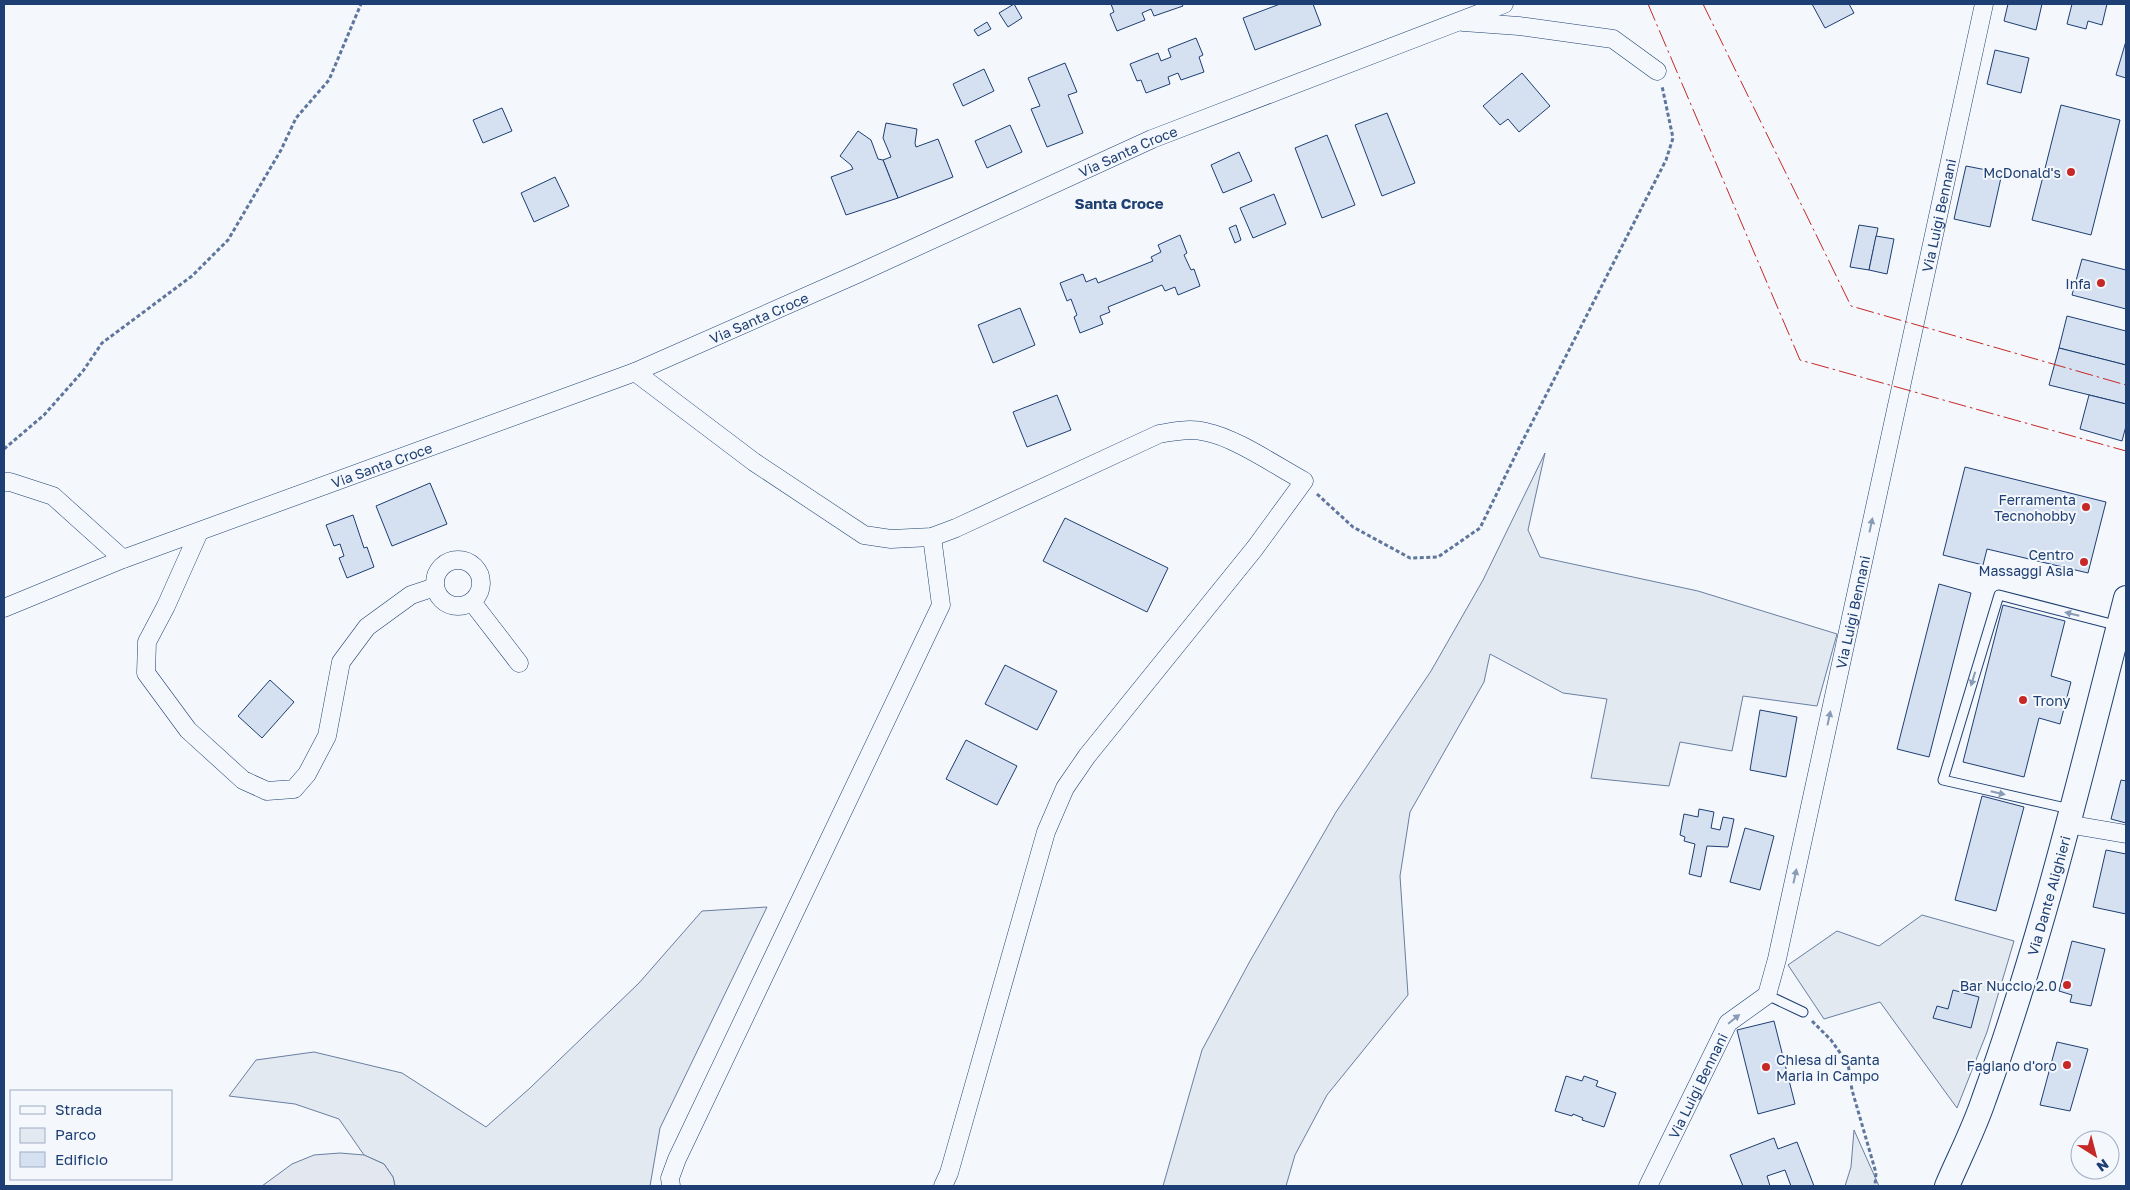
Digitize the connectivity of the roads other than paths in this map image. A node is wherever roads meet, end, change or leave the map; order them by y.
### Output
1 (1504, 4) edge
2 (1984, 4) edge
3 (1459, 21) junction
4 (1657, 71) road end
5 (666, 358) junction
6 (635, 372) junction
7 (662, 392) junction
8 (4, 482) edge
9 (199, 532) junction
10 (932, 537) junction
11 (123, 560) junction
12 (435, 587) junction
13 (2126, 598) edge
14 (472, 602) junction
15 (4, 608) edge
16 (2119, 626) junction
17 (519, 663) dead end
18 (2069, 817) junction
19 (2126, 834) edge
20 (1767, 995) junction
21 (1803, 1012) road end
22 (671, 1186) edge
23 (943, 1186) edge
24 (1648, 1186) edge
25 (1947, 1186) edge

1 - 3 street, Via Santa Croce
20 -> 2 street, Via Luigi Bennani
3 - 4 street
3 - 5 street, Via Santa Croce
5 - 6 street, Via Santa Croce
5 - 7 street
6 - 7 street
6 - 9 street, Via Santa Croce
7 - 10 street
8 - 11 street
9 - 11 street, Via Santa Croce
9 - 12 street
10 - 22 street
10 - 23 street
11 - 15 street, Via Santa Croce
12 - 14 street
12 - 14 street
13 - 16 main road, Via Dante Alighieri
14 - 17 street
16 - 18 main road, Via Dante Alighieri
16 -> 18 lane
18 - 19 street
18 - 25 main road, Via Dante Alighieri
20 - 21 lane
24 -> 20 street, Via Luigi Bennani

